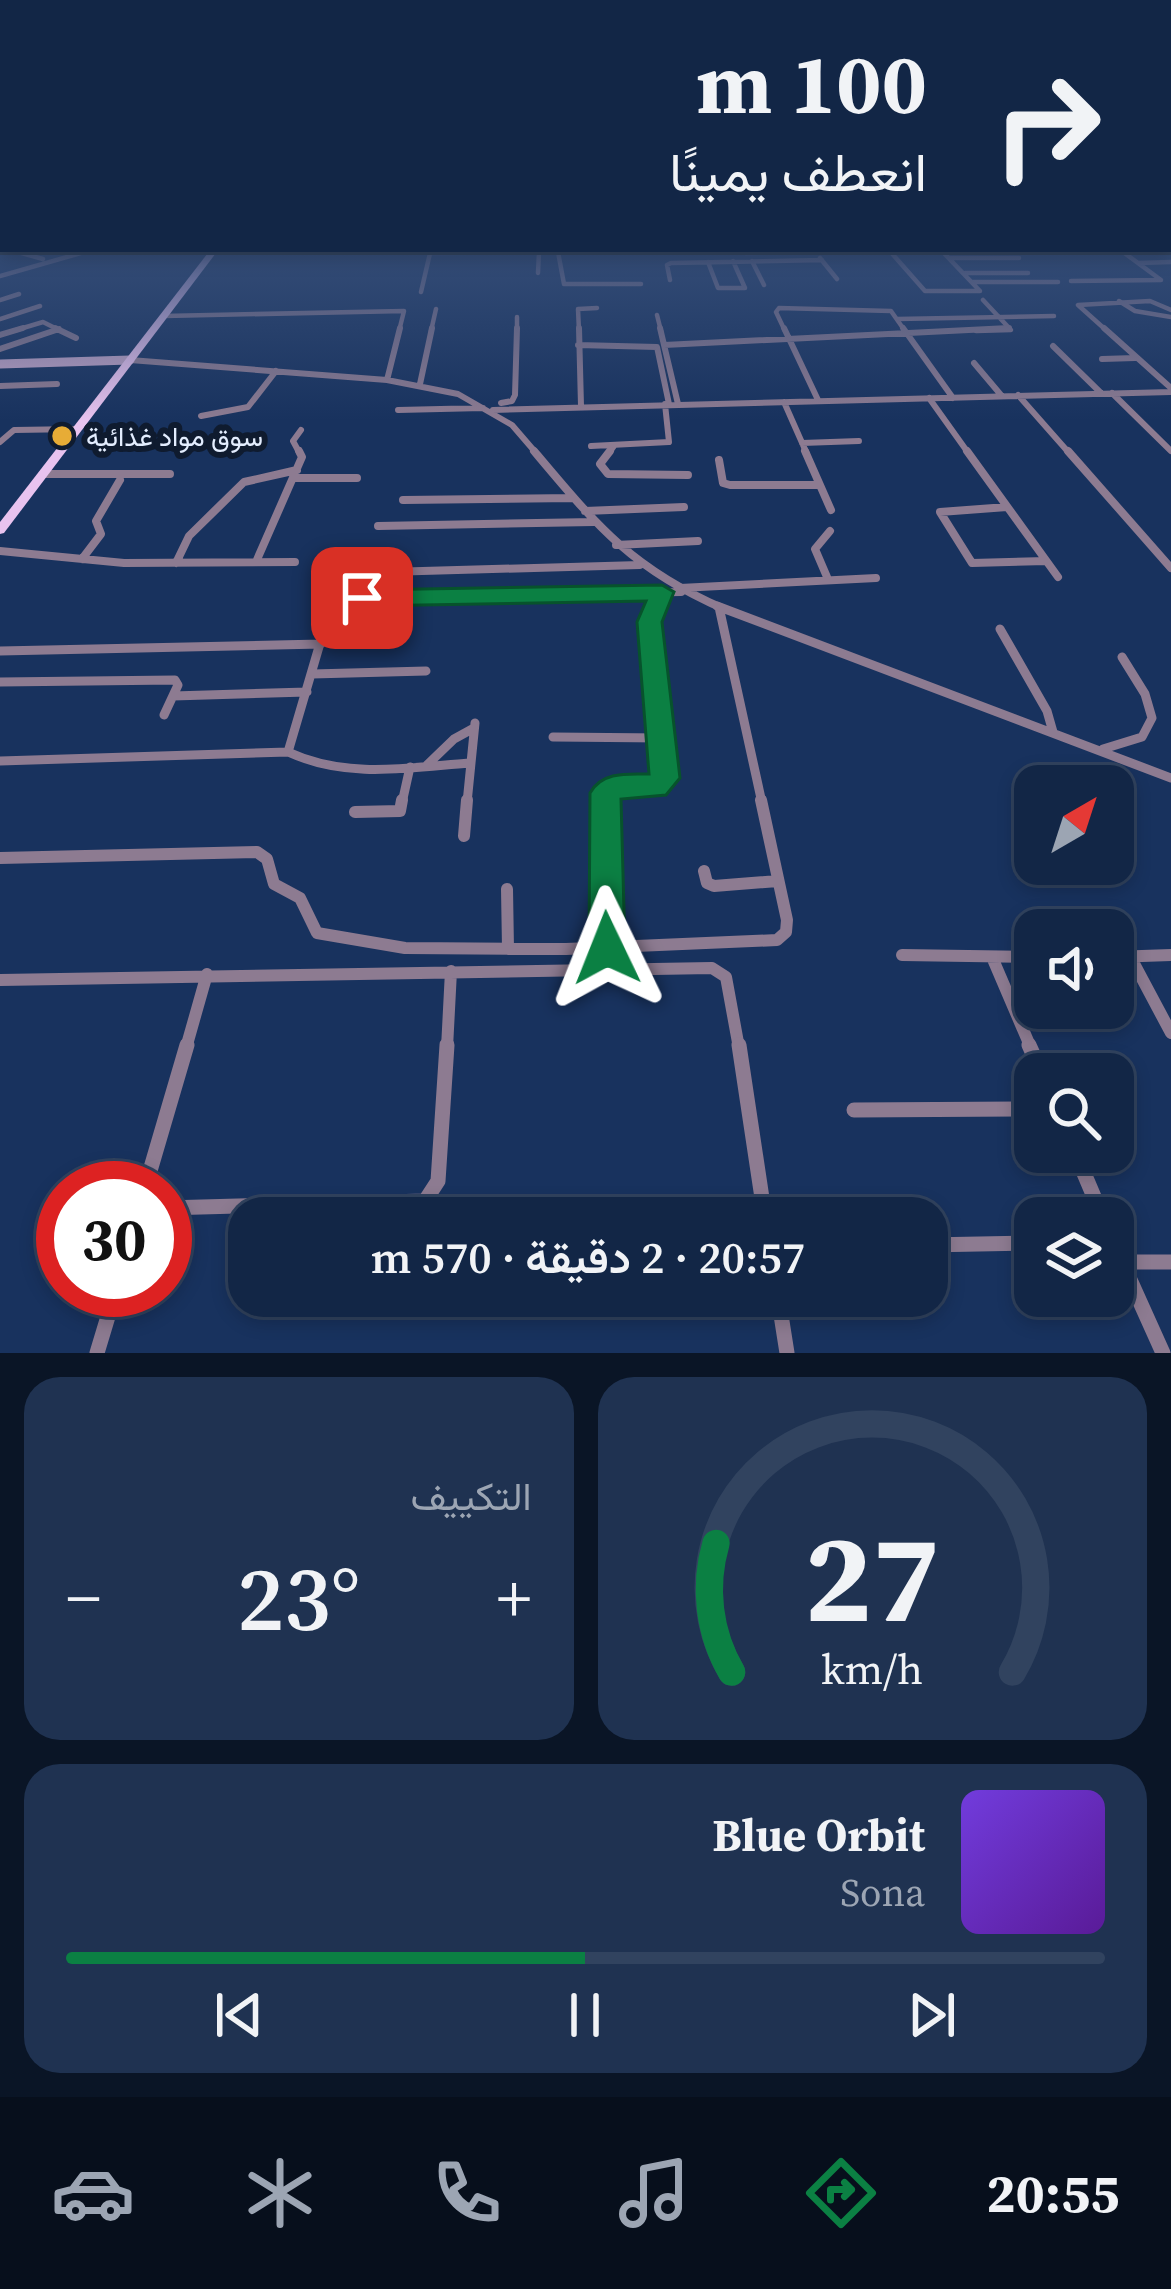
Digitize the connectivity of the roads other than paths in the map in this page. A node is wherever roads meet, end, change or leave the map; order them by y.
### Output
1 (19, 294) dead end
2 (181, 294) edge
3 (0, 300) edge
4 (983, 300) dead end
5 (1119, 301) junction
6 (40, 306) dead end
7 (597, 308) dead end
8 (436, 309) dead end
9 (1171, 314) edge
10 (657, 315) dead end
11 (164, 316) junction
12 (1054, 316) dead end
13 (518, 317) dead end
14 (1001, 318) junction
15 (0, 319) edge
16 (897, 319) junction
17 (59, 329) junction
18 (0, 335) edge
19 (908, 335) junction
20 (787, 336) junction
21 (76, 338) dead end
22 (578, 345) junction
23 (664, 345) junction
24 (1053, 346) dead end
25 (0, 349) edge
26 (133, 356) junction
27 (1135, 358) junction
28 (1102, 359) dead end
29 (974, 363) dead end
30 (0, 364) edge
31 (277, 370) junction
32 (387, 380) junction
33 (58, 384) dead end
34 (420, 384) junction
35 (0, 386) edge
36 (1170, 392) edge
37 (1101, 393) junction
38 (1112, 393) junction
39 (1018, 394) junction
40 (1001, 395) junction
41 (929, 398) junction
42 (952, 398) junction
43 (818, 400) junction
44 (784, 402) junction
45 (671, 404) junction
46 (581, 406) junction
47 (488, 408) junction
48 (398, 410) dead end
49 (201, 416) dead end
50 (78, 429) junction
51 (301, 430) dead end
52 (859, 441) dead end
53 (0, 442) edge
54 (802, 443) junction
55 (591, 446) dead end
56 (614, 446) junction
57 (1171, 451) edge
58 (718, 460) dead end
59 (44, 474) junction
60 (170, 474) dead end
61 (295, 474) junction
62 (688, 475) dead end
63 (357, 478) dead end
64 (120, 480) dead end
65 (820, 485) junction
66 (574, 498) junction
67 (403, 500) dead end
68 (684, 507) dead end
69 (1007, 507) junction
70 (830, 510) dead end
71 (584, 511) junction
72 (594, 522) junction
73 (378, 526) dead end
74 (0, 530) edge
75 (830, 532) dead end
76 (698, 541) dead end
77 (616, 545) junction
78 (0, 551) edge
79 (82, 560) junction
80 (1046, 561) junction
81 (256, 562) junction
82 (295, 562) dead end
83 (176, 563) junction
84 (640, 565) junction
85 (1171, 568) edge
86 (387, 572) dead end
87 (826, 577) junction
88 (876, 578) dead end
89 (1058, 578) dead end
90 (683, 590) junction
91 (662, 592) junction
92 (719, 607) junction
93 (1000, 629) dead end
94 (321, 644) junction
95 (0, 651) edge
96 (1122, 657) dead end
97 (426, 671) dead end
98 (312, 674) junction
99 (0, 682) edge
100 (307, 692) junction
101 (173, 696) junction
102 (164, 715) dead end
103 (1053, 733) junction
104 (553, 737) dead end
105 (663, 738) junction
106 (1098, 750) junction
107 (288, 752) junction
108 (0, 760) edge
109 (470, 764) junction
110 (426, 766) junction
111 (410, 767) junction
112 (1171, 778) edge
113 (355, 812) dead end
114 (464, 836) dead end
115 (0, 858) edge
116 (704, 871) dead end
117 (778, 881) junction
118 (507, 889) dead end
119 (607, 948) junction
120 (508, 949) junction
121 (1171, 955) edge
122 (902, 956) dead end
123 (1134, 956) edge
124 (992, 957) junction
125 (1014, 957) edge
126 (1134, 964) edge
127 (451, 971) junction
128 (207, 974) junction
129 (0, 980) edge
130 (1171, 1033) edge
131 (1033, 1053) edge
132 (1014, 1109) edge
133 (854, 1110) dead end
134 (153, 1161) edge
135 (762, 1197) edge
136 (192, 1207) edge
137 (1014, 1243) edge
138 (948, 1245) edge
139 (1134, 1262) edge
140 (1171, 1262) edge
141 (1134, 1291) edge
142 (108, 1317) edge
143 (781, 1317) edge
144 (98, 1353) edge
145 (787, 1353) edge
146 (1162, 1353) edge

1 - 3 street
2 - 11 main road
4 - 14 street
5 - 9 street
5 - 9 street
5 - 27 street
6 - 15 street
7 - 22 street
8 - 34 street
10 - 23 street
11 - 26 main road
11 - 32 street
12 - 14 street
13 - 47 street
14 - 16 street
14 - 19 street
16 - 19 street
16 - 20 street
17 - 18 street
17 - 21 street
17 - 25 street
19 - 20 street
19 - 42 street
20 - 23 street
20 - 43 street
22 - 45 street
22 - 46 street
23 - 45 street
24 - 37 street
26 - 30 main road
26 - 31 street
26 - 50 main road
27 - 28 street
27 - 36 street
29 - 40 street
31 - 32 street
31 - 49 street
32 - 34 street
33 - 35 street
34 - 47 street
36 - 38 street
37 - 38 street
37 - 39 street
38 - 57 street
39 - 40 street
39 - 85 street
40 - 42 street
41 - 42 street
41 - 43 street
41 - 69 street
43 - 44 street
44 - 45 street
44 - 54 street
45 - 46 street
45 - 56 street
46 - 47 street
47 - 48 street
47 - 66 street
50 - 53 street
50 - 59 main road
51 - 61 street
52 - 54 street
54 - 65 street
55 - 56 street
56 - 62 street
58 - 65 street
59 - 60 street
59 - 74 main road
61 - 63 street
61 - 81 street
61 - 83 street
64 - 79 street
65 - 70 street
66 - 67 street
66 - 71 street
68 - 71 street
69 - 80 street
69 - 80 street
71 - 72 street
72 - 73 street
72 - 77 street
75 - 87 street
76 - 77 street
77 - 84 street
78 - 79 street
79 - 83 street
80 - 89 street
81 - 82 street
81 - 83 street
84 - 86 street
84 - 90 street
87 - 88 street
87 - 90 street
90 - 91 street
90 - 92 street
91 - 94 street
91 - 105 street
92 - 103 street
92 - 117 street
93 - 103 street
94 - 95 street
94 - 98 street
96 - 106 street
97 - 98 street
98 - 100 street
99 - 101 street
100 - 101 street
100 - 107 street
101 - 102 street
103 - 106 street
104 - 105 street
105 - 119 street
106 - 112 street
107 - 108 street
107 - 111 street
109 - 110 street
109 - 110 street
109 - 114 street
110 - 111 street
111 - 113 street
115 - 120 street
116 - 117 street
117 - 119 street
118 - 120 street
119 - 120 street
121 - 123 street
122 - 124 street
124 - 125 street
124 - 131 street
126 - 130 street
127 - 128 street
127 - 135 street
127 - 136 street
128 - 129 street
128 - 134 street
132 - 133 street
137 - 138 street
139 - 140 street
141 - 146 street
142 - 144 street
143 - 145 street

